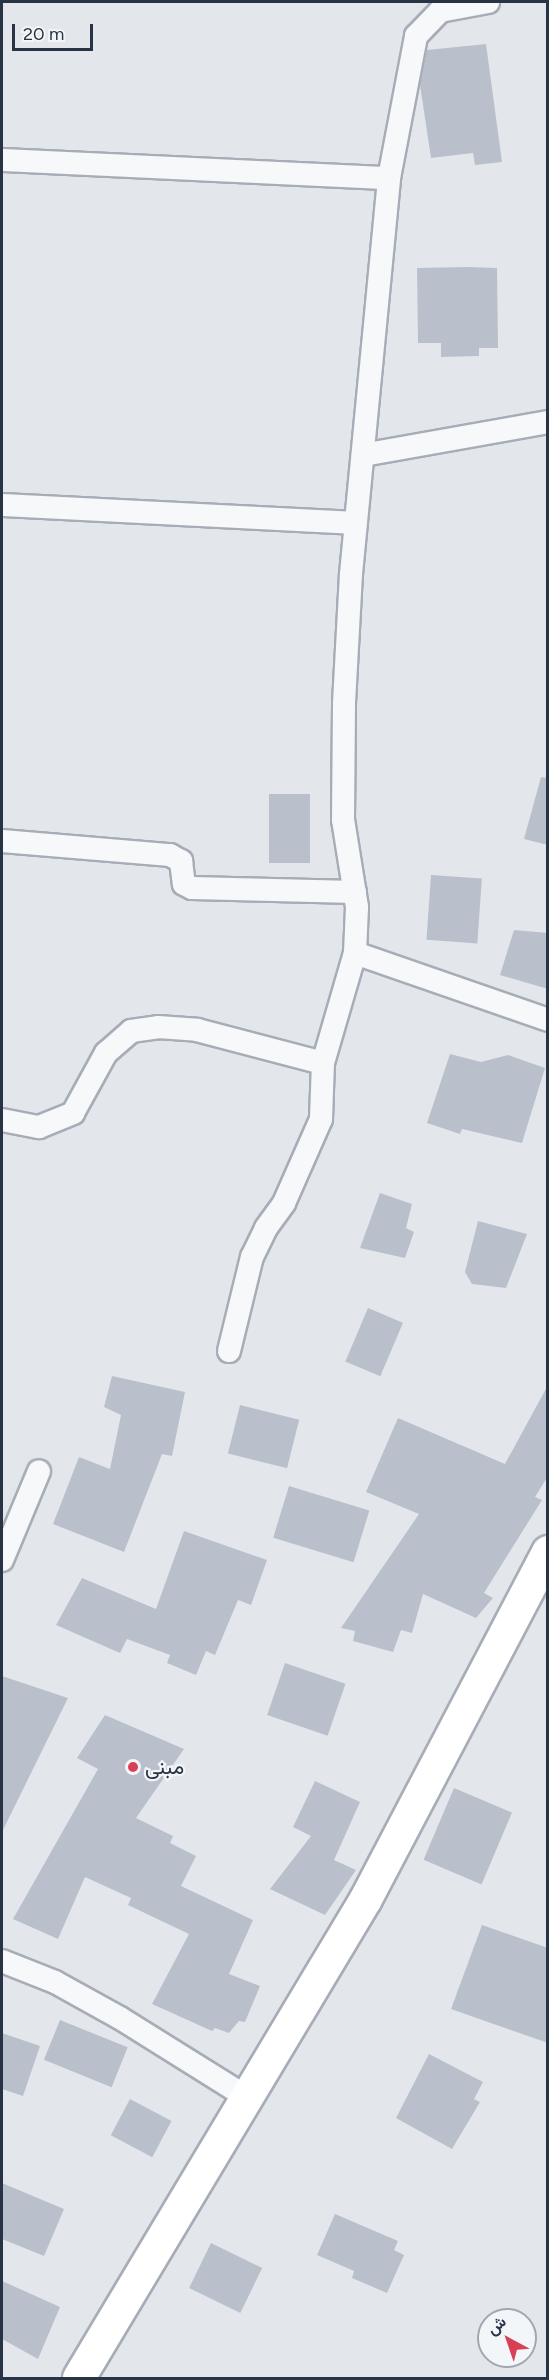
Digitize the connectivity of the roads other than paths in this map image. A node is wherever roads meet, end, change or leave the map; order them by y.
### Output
1 (488, 2) edge
2 (2, 160) edge
3 (389, 178) junction
4 (548, 423) edge
5 (363, 455) junction
6 (2, 505) edge
7 (356, 523) junction
8 (2, 841) edge
9 (355, 892) junction
10 (355, 953) junction
11 (548, 1020) edge
12 (323, 1063) junction
13 (2, 1120) edge
14 (229, 1351) dead end
15 (39, 1471) dead end
16 (2, 1560) edge
17 (546, 1560) edge
18 (2, 1961) edge
19 (245, 2096) junction
20 (79, 2379) edge

1 - 3 street
2 - 3 street
3 - 5 street
4 - 5 street
5 - 7 street
6 - 7 street
7 - 9 street
8 - 9 street
9 - 10 street
10 - 11 street
10 - 12 street
12 - 13 street
12 - 14 street
15 - 16 street
17 - 19 street
18 - 19 street
19 - 20 street

